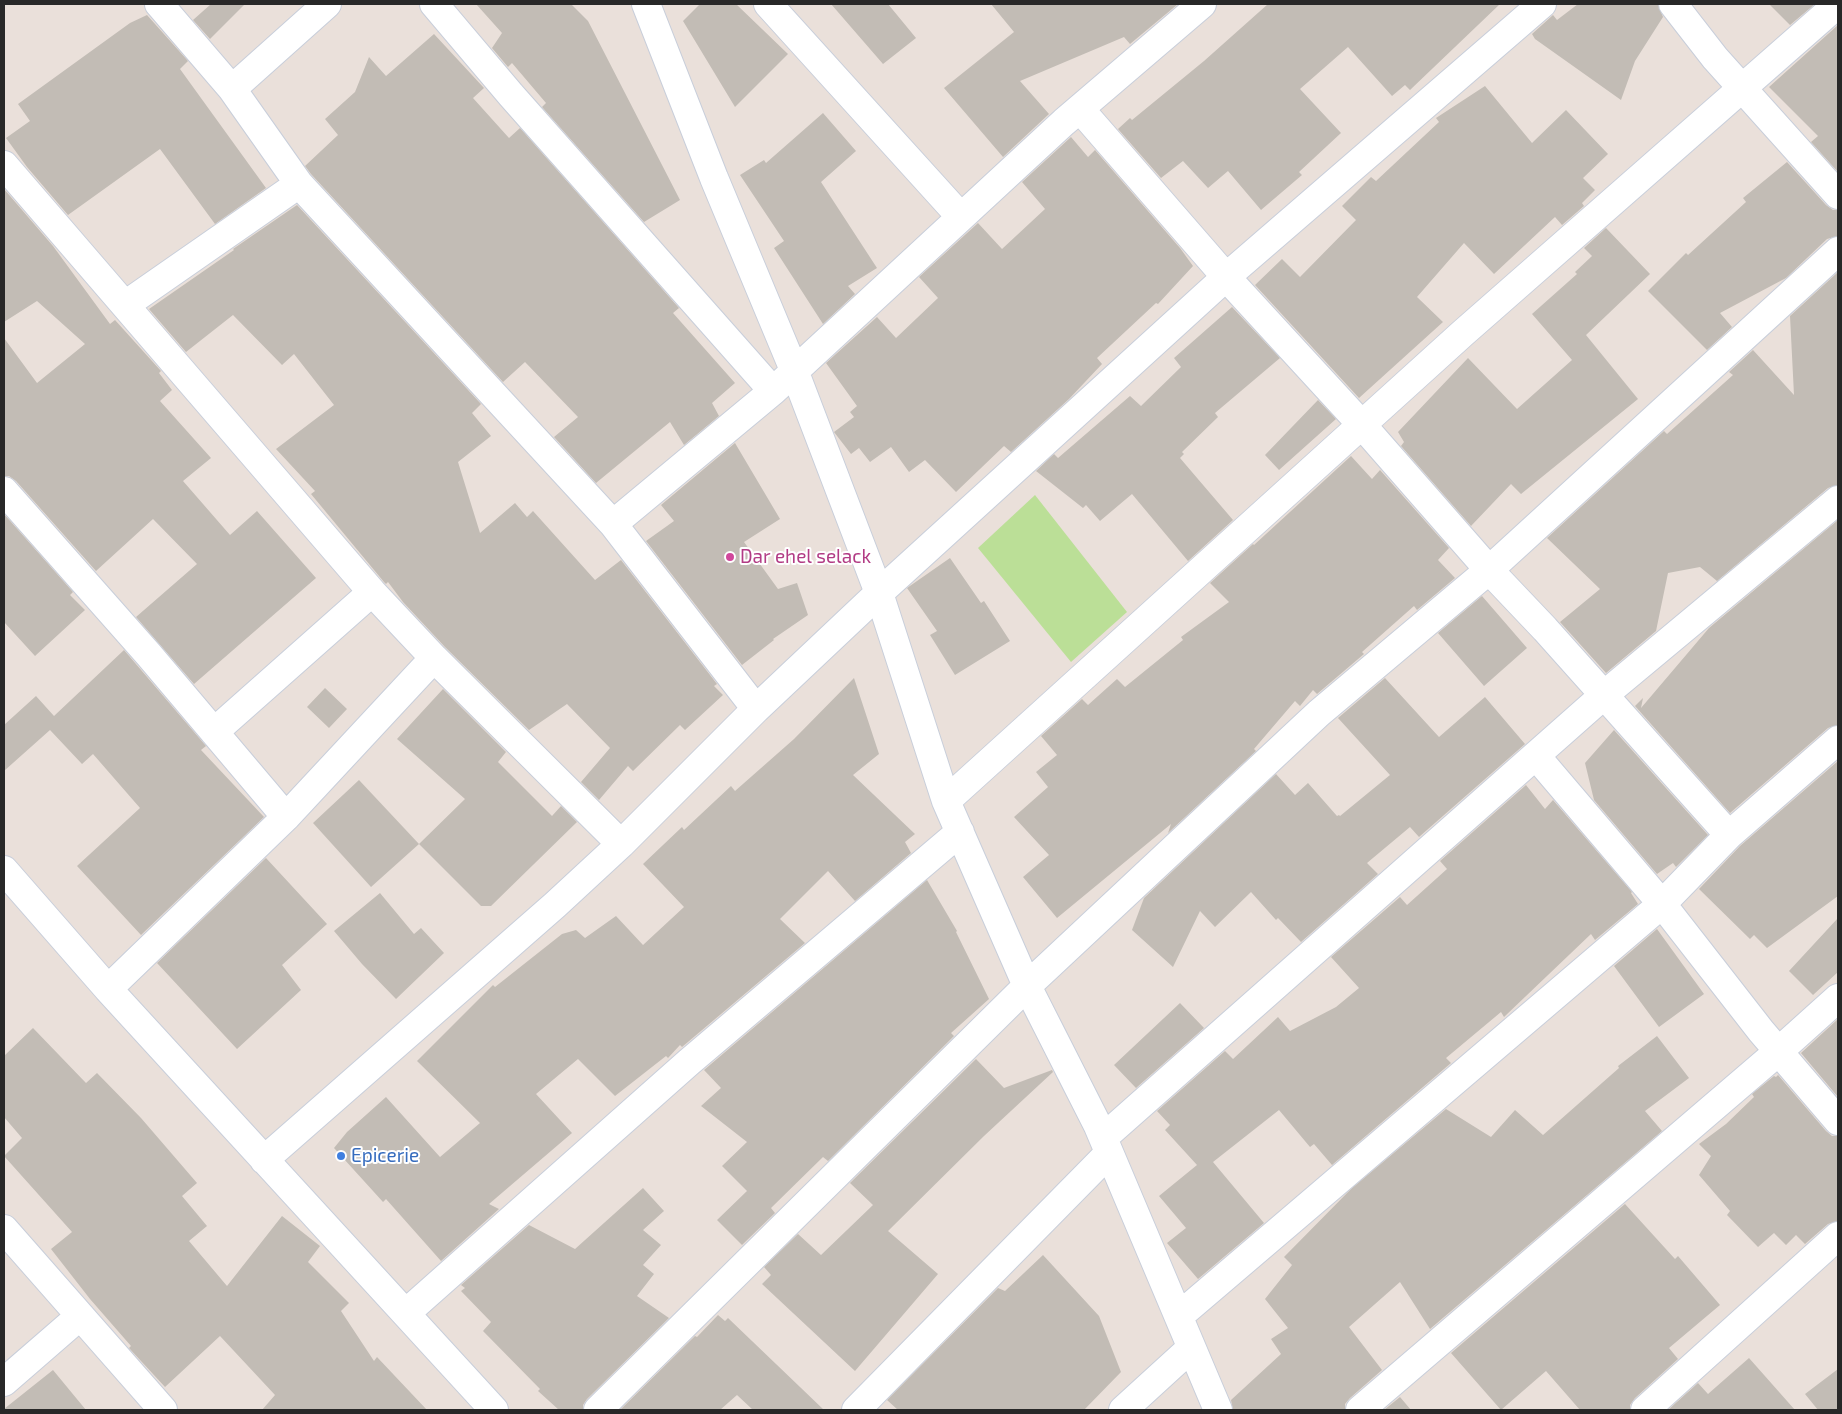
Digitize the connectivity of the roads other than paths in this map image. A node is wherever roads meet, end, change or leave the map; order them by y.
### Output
1 (158, 4) edge
2 (327, 4) edge
3 (434, 4) edge
4 (646, 4) edge
5 (768, 4) edge
6 (1202, 4) edge
7 (1542, 4) edge
8 (1673, 4) edge
9 (1838, 4) edge
10 (1742, 88) junction
11 (232, 89) junction
12 (1080, 109) junction
13 (4, 165) edge
14 (299, 184) junction
15 (1838, 195) edge
16 (960, 216) junction
17 (1838, 251) edge
18 (1226, 277) junction
19 (125, 305) junction
20 (794, 370) junction
21 (772, 390) junction
22 (1362, 425) junction
23 (4, 491) edge
24 (1838, 500) edge
25 (613, 524) junction
26 (1489, 570) junction
27 (372, 592) junction
28 (879, 593) junction
29 (434, 658) junction
30 (1604, 695) junction
31 (756, 709) junction
32 (214, 732) junction
33 (1838, 740) edge
34 (1536, 756) junction
35 (946, 801) junction
36 (286, 817) junction
37 (960, 832) junction
38 (1729, 836) junction
39 (621, 844) junction
40 (8, 882) edge
41 (1662, 904) junction
42 (1027, 986) junction
43 (108, 990) junction
44 (1838, 998) edge
45 (1779, 1051) junction
46 (1838, 1121) edge
47 (1106, 1145) junction
48 (264, 1160) junction
49 (4, 1229) edge
50 (1838, 1236) edge
51 (406, 1313) junction
52 (80, 1316) junction
53 (1179, 1316) junction
54 (1191, 1348) junction
55 (4, 1382) edge
56 (163, 1410) edge
57 (494, 1410) edge
58 (598, 1410) edge
59 (856, 1410) edge
60 (1123, 1410) edge
61 (1218, 1410) edge
62 (1360, 1410) edge
63 (1645, 1410) edge

1 - 11 street
2 - 11 street
3 - 21 street
4 - 20 street
5 - 16 street
6 - 12 street
7 - 18 street
8 - 10 street
9 - 10 street
10 - 15 street
10 - 22 street
11 - 14 street
12 - 16 street
12 - 18 street
13 - 19 street
14 - 19 street
14 - 25 street
16 - 20 street
17 - 26 street
18 - 22 street
18 - 28 street
19 - 27 street
20 - 21 street
20 - 28 street
21 - 25 street
22 - 26 street
22 - 35 street
23 - 32 street
24 - 30 street
25 - 31 street
26 - 30 street
26 - 42 street
27 - 29 street
27 - 32 street
28 - 31 street
28 - 35 street
29 - 36 street
29 - 39 street
30 - 34 street
30 - 38 street
31 - 39 street
32 - 36 street
33 - 38 street
34 - 41 street
34 - 47 street
35 - 37 street
36 - 43 street
37 - 42 street
37 - 51 street
38 - 41 street
39 - 48 street
40 - 43 street
41 - 45 street
41 - 53 street
42 - 47 street
42 - 58 street
43 - 48 street
44 - 45 street
45 - 46 street
45 - 62 street
47 - 53 street
47 - 59 street
48 - 51 street
49 - 52 street
50 - 63 street
51 - 57 street
52 - 55 street
52 - 56 street
53 - 54 street
54 - 60 street
54 - 61 street

